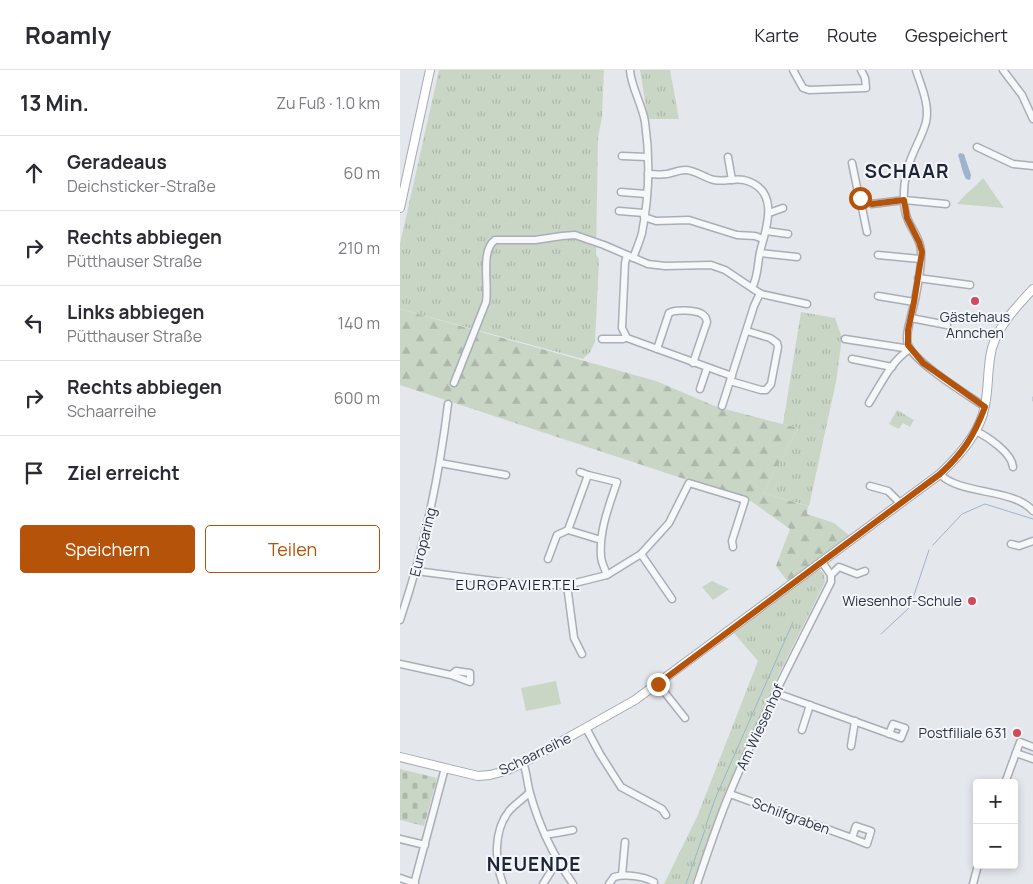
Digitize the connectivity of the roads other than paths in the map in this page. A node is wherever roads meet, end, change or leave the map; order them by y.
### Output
1 (430, 70) edge
2 (630, 70) edge
3 (793, 70) edge
4 (861, 70) edge
5 (916, 70) edge
6 (1002, 70) edge
7 (1033, 119) edge
8 (977, 147) dead end
9 (622, 156) dead end
10 (647, 157) junction
11 (728, 157) dead end
12 (852, 163) dead end
13 (1033, 166) edge
14 (648, 174) junction
15 (732, 180) junction
16 (621, 192) dead end
17 (646, 194) junction
18 (860, 198) junction
19 (904, 200) junction
20 (946, 204) dead end
21 (400, 208) edge
22 (783, 208) dead end
23 (619, 211) dead end
24 (769, 213) junction
25 (644, 215) junction
26 (766, 231) junction
27 (867, 232) dead end
28 (788, 234) dead end
29 (764, 239) junction
30 (760, 253) junction
31 (878, 255) dead end
32 (630, 257) junction
33 (797, 257) dead end
34 (920, 258) junction
35 (918, 278) junction
36 (970, 285) dead end
37 (752, 288) junction
38 (1033, 289) edge
39 (760, 293) junction
40 (878, 296) dead end
41 (914, 302) junction
42 (807, 304) dead end
43 (911, 318) junction
44 (947, 325) dead end
45 (747, 331) junction
46 (626, 337) junction
47 (602, 339) dead end
48 (845, 339) dead end
49 (657, 349) junction
50 (910, 349) junction
51 (852, 360) dead end
52 (693, 363) junction
53 (892, 367) junction
54 (707, 368) junction
55 (731, 379) junction
56 (454, 383) dead end
57 (700, 389) dead end
58 (869, 403) dead end
59 (448, 404) dead end
60 (722, 406) dead end
61 (985, 407) junction
62 (976, 430) junction
63 (440, 463) junction
64 (1013, 467) dead end
65 (580, 472) dead end
66 (940, 474) junction
67 (506, 475) dead end
68 (588, 475) junction
69 (870, 486) dead end
70 (900, 503) junction
71 (1032, 506) edge
72 (568, 530) junction
73 (601, 540) junction
74 (1033, 542) edge
75 (1011, 544) dead end
76 (733, 548) dead end
77 (641, 554) junction
78 (548, 559) dead end
79 (822, 562) junction
80 (416, 571) junction
81 (865, 571) dead end
82 (607, 575) junction
83 (831, 575) junction
84 (567, 585) junction
85 (672, 599) dead end
86 (400, 620) edge
87 (582, 654) dead end
88 (400, 664) edge
89 (451, 675) dead end
90 (658, 684) junction
91 (776, 693) junction
92 (810, 705) junction
93 (685, 718) dead end
94 (855, 721) junction
95 (586, 728) junction
96 (802, 730) dead end
97 (889, 734) dead end
98 (851, 746) dead end
99 (1033, 746) edge
100 (1016, 753) junction
101 (400, 757) edge
102 (1033, 758) edge
103 (523, 763) junction
104 (445, 768) junction
105 (1006, 779) edge
106 (530, 793) junction
107 (730, 794) junction
108 (666, 815) dead end
109 (573, 830) dead end
110 (545, 835) junction
111 (852, 838) dead end
112 (400, 839) edge
113 (625, 842) dead end
114 (425, 845) junction
115 (557, 862) junction
116 (977, 869) edge
117 (622, 875) junction
118 (400, 878) edge
119 (654, 882) dead end
120 (415, 883) edge
121 (503, 884) edge
122 (543, 884) edge
123 (573, 884) edge
124 (610, 884) edge
125 (697, 884) edge
126 (973, 884) edge

1 - 21 main road
2 - 10 street
3 - 4 street
5 - 19 street
6 - 7 street
8 - 13 street
9 - 10 street
10 - 14 street
11 - 15 street
12 - 18 street
14 - 15 street
14 - 17 street
15 - 24 street
16 - 17 street
17 - 25 street
18 - 19 street
18 - 27 street
19 - 20 street
19 - 34 street
22 - 24 street
23 - 25 street
24 - 26 street
25 - 29 street
25 - 32 street
26 - 28 street
26 - 29 street
29 - 30 street
30 - 33 street
30 - 37 street
31 - 34 street
32 - 37 street
32 - 46 street
32 - 56 street
34 - 35 street
35 - 36 street
35 - 41 street
37 - 39 street
38 - 61 main road, Schaarreihe
39 - 42 street
39 - 45 street
40 - 41 street
41 - 43 street
43 - 44 street
43 - 50 street
45 - 55 street
45 - 55 street
46 - 47 street
46 - 49 street
48 - 50 street
49 - 52 street
49 - 52 street
50 - 53 street
50 - 61 street
51 - 53 street
52 - 54 street
53 - 58 street
54 - 55 street
54 - 57 street
55 - 60 street
59 - 63 street, Europaring
61 - 62 main road, Schaarreihe
62 - 64 street
62 - 66 main road, Schaarreihe
63 - 67 street
63 - 80 street, Europaring
65 - 68 street
66 - 70 main road, Schaarreihe
66 - 71 street
68 - 72 street
68 - 73 street
69 - 70 street
70 - 79 main road, Schaarreihe
72 - 73 street
72 - 78 street
73 - 82 street
74 - 75 street
76 - 77 street
77 - 82 street
77 - 85 street
79 - 83 street
79 - 90 main road, Schaarreihe
80 - 84 street
80 - 86 street, Europaring
81 - 83 street
82 - 84 street
83 - 91 street, Am Wiesenhof
84 - 87 street
88 - 89 street
90 - 93 street
90 - 95 main road, Schaarreihe
91 - 92 street
91 - 107 street, Am Wiesenhof
92 - 94 street
92 - 96 street
94 - 97 street
94 - 98 street
95 - 103 main road, Schaarreihe
95 - 108 street
99 - 100 street
100 - 102 street
100 - 105 street
101 - 104 main road, Schaarreihe
103 - 104 main road, Schaarreihe
103 - 106 street
104 - 114 street
106 - 110 street
106 - 121 street
107 - 111 street, Schilfgraben
107 - 125 street, Am Wiesenhof
109 - 110 street
110 - 115 street
112 - 114 street
113 - 117 street
114 - 120 street
115 - 122 street
115 - 123 street
116 - 126 street
117 - 119 street
117 - 124 street
118 - 120 street

